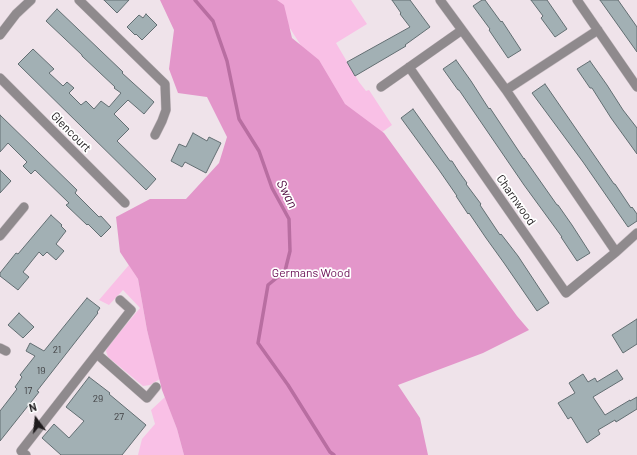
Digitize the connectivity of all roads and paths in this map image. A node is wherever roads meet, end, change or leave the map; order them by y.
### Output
1 (31, 0) edge
2 (79, 0) edge
3 (440, 0) edge
4 (577, 0) edge
5 (462, 30) junction
6 (598, 30) junction
7 (0, 35) edge
8 (409, 68) junction
9 (0, 78) edge
10 (381, 87) dead end
11 (637, 87) edge
12 (506, 90) junction
13 (155, 135) dead end
14 (125, 203) dead end
15 (24, 207) dead end
16 (637, 233) edge
17 (0, 236) edge
18 (616, 252) junction
19 (120, 300) dead end
20 (97, 354) junction
21 (156, 388) dead end
22 (22, 454) edge

1 - 7 street
2 - 13 street
3 - 5 street
4 - 6 street
5 - 8 street
5 - 12 street
6 - 11 street
6 - 12 street
8 - 10 street
8 - 18 street, Charnwood
9 - 14 street, Glencourt
12 - 18 street
15 - 17 street
16 - 18 street, Charnwood
19 - 20 street
20 - 21 street
20 - 22 street

